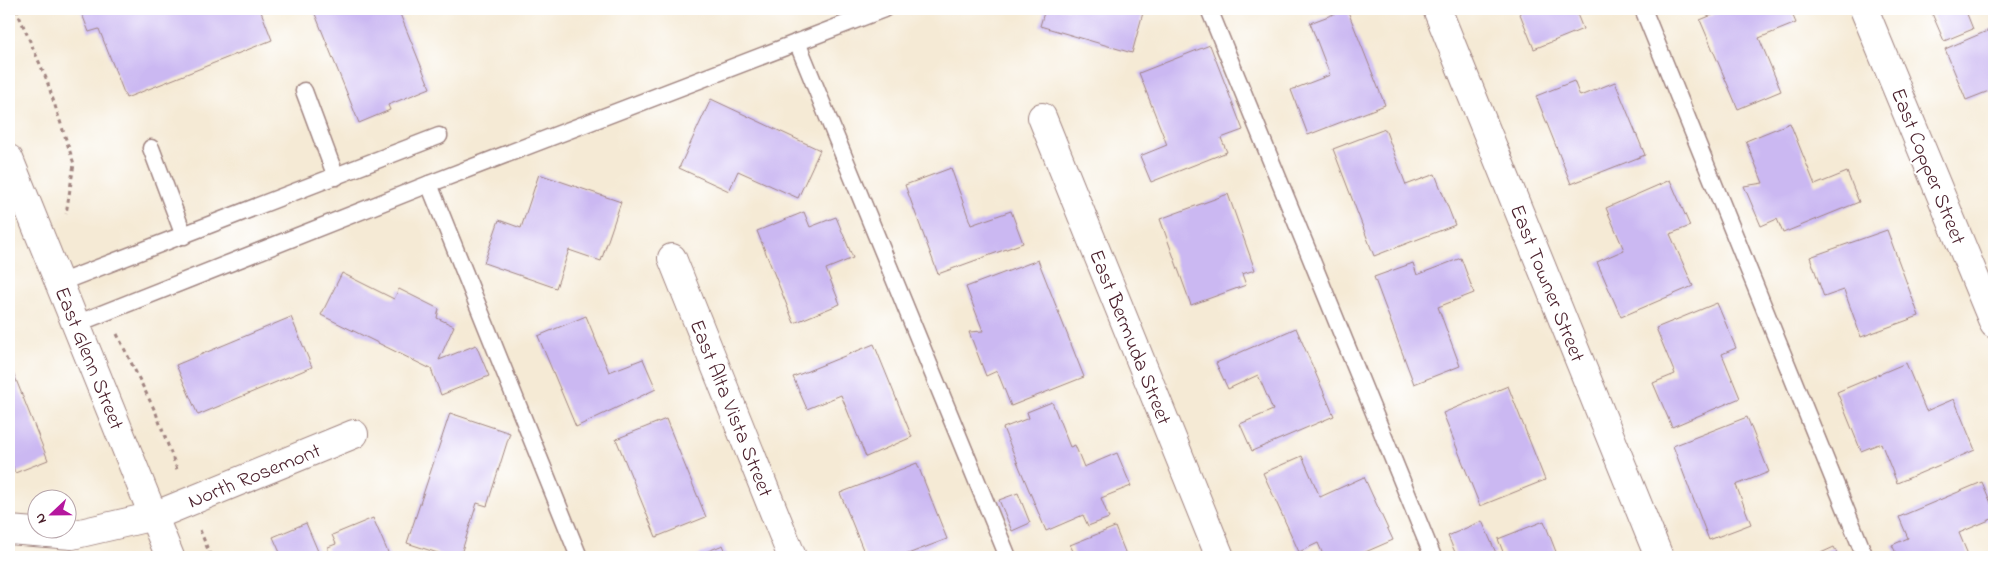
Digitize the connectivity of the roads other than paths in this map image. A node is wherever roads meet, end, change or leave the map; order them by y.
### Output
1 (884, 9) edge
2 (1209, 9) edge
3 (1437, 9) edge
4 (1643, 9) edge
5 (1864, 9) edge
6 (797, 42) junction
7 (304, 91) dead end
8 (1042, 118) dead end
9 (439, 136) dead end
10 (151, 148) dead end
11 (9, 159) edge
12 (336, 177) junction
13 (429, 184) junction
14 (184, 236) junction
15 (672, 258) dead end
16 (59, 284) junction
17 (76, 324) junction
18 (1994, 324) edge
19 (354, 434) dead end
20 (154, 516) junction
21 (9, 530) edge
22 (170, 557) edge
23 (579, 557) edge
24 (792, 557) edge
25 (1008, 557) edge
26 (1220, 557) edge
27 (1433, 557) edge
28 (1659, 557) edge
29 (1865, 557) edge

1 - 6 lane
2 - 27 lane
3 - 28 street, East Towner Street
4 - 29 lane
5 - 18 street, East Copper Street
6 - 13 lane
6 - 25 lane
7 - 12 lane
8 - 26 street, East Bermuda Street
9 - 12 lane
10 - 14 lane
11 - 16 street, East Glenn Street
12 - 14 lane
13 - 17 lane
13 - 23 lane
14 - 16 lane
15 - 24 street, East Alta Vista Street
16 - 17 street, East Glenn Street
17 - 20 street, East Glenn Street
19 - 20 street, North Rosemont
20 - 21 street, North Rosemont
20 - 22 street, East Glenn Street

